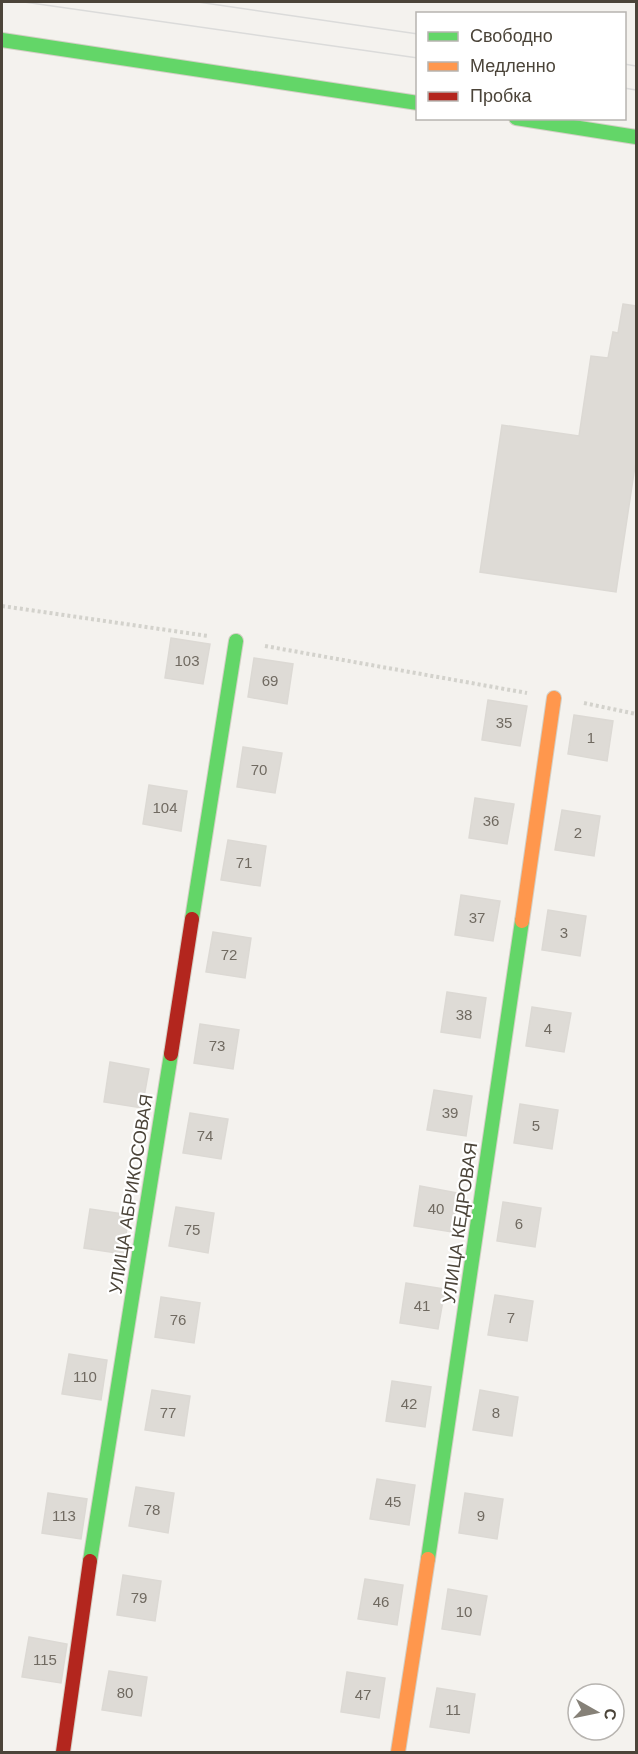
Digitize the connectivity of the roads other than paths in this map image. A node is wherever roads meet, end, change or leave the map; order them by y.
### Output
1 (2, 40) edge
2 (416, 103) edge
3 (529, 120) edge
4 (636, 137) edge
5 (236, 641) road end
6 (554, 698) road end
7 (63, 1752) edge
8 (398, 1752) edge

1 - 2 street
3 - 4 street
5 - 7 street, УЛИЦА АБРИКОСОВАЯ
6 - 8 street, УЛИЦА КЕДРОВАЯ

